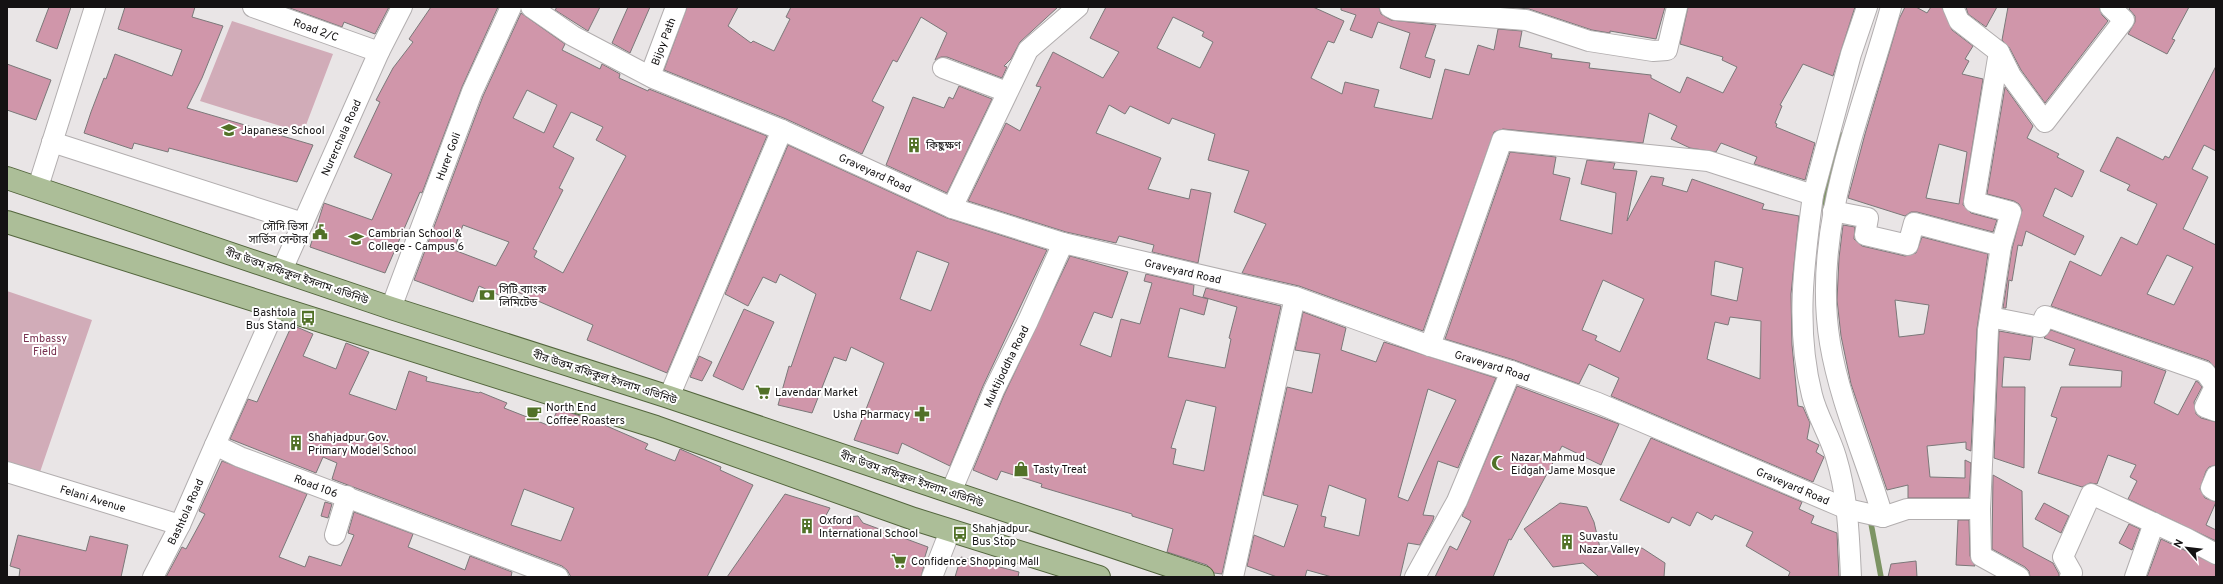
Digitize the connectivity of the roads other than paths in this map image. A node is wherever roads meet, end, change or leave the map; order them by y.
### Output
1 (95, 7) edge
2 (253, 7) edge
3 (402, 7) edge
4 (511, 7) edge
5 (531, 7) edge
6 (676, 7) edge
7 (1078, 7) edge
8 (1390, 7) edge
9 (1677, 7) edge
10 (1867, 7) edge
11 (1891, 7) edge
12 (1953, 7) edge
13 (2110, 7) edge
14 (379, 52) junction
15 (1999, 52) junction
16 (943, 68) dead end
17 (650, 76) junction
18 (1007, 92) junction
19 (782, 130) junction
20 (52, 142) junction
21 (7, 178) edge
22 (38, 187) junction
23 (1813, 195) junction
24 (952, 208) junction
25 (1833, 211) junction
26 (7, 222) edge
27 (303, 223) junction
28 (1063, 242) junction
29 (2001, 246) junction
30 (282, 270) junction
31 (1802, 277) junction
32 (1826, 277) junction
33 (1295, 297) junction
34 (276, 308) junction
35 (391, 308) junction
36 (1990, 317) junction
37 (1430, 346) junction
38 (1511, 371) junction
39 (670, 397) junction
40 (2216, 411) edge
41 (215, 445) junction
42 (7, 472) edge
43 (2216, 476) edge
44 (2216, 491) edge
45 (951, 492) junction
46 (347, 496) junction
47 (1980, 509) junction
48 (1851, 510) junction
49 (1881, 516) junction
50 (2154, 523) junction
51 (180, 525) junction
52 (950, 531) junction
53 (334, 535) dead end
54 (2216, 554) edge
55 (153, 577) edge
56 (558, 577) edge
57 (932, 577) edge
58 (1099, 577) edge
59 (1203, 577) edge
60 (1233, 577) edge
61 (1415, 577) edge
62 (1851, 577) edge
63 (2019, 577) edge
64 (2070, 577) edge
65 (2135, 577) edge

1 - 20 street
2 - 14 street, Road 2/C
3 - 14 street, Nurerchala Road
4 - 35 street, Hurer Goli
5 - 17 street, Graveyard Road
6 - 17 street, Bijoy Path
7 - 18 street
8 - 9 street
10 - 23 street
11 - 25 street
12 - 15 street
13 - 15 street
14 - 27 street, Nurerchala Road
15 - 29 street
16 - 18 street
17 - 19 street, Graveyard Road
18 - 24 street
19 - 24 street, Graveyard Road
19 - 39 street
20 - 22 street
20 - 27 street
21 - 22 main road, বীর উত্তম রফিকুল ইসলাম এভিনিউ
22 - 30 main road, বীর উত্তম রফিকুল ইসলাম এভিনিউ
23 - 31 street
23 - 37 street
24 - 28 street, Graveyard Road
25 - 29 street
25 - 32 street
26 - 34 main road
27 - 30 street, Nurerchala Road
28 - 33 street, Graveyard Road
28 - 45 street, Muktijoddha Road
29 - 36 street
30 - 35 main road, বীর উত্তম রফিকুল ইসলাম এভিনিউ
31 - 32 street
31 - 48 street
32 - 49 street
33 - 37 street, Graveyard Road
33 - 60 street
34 - 41 street
34 - 52 main road
35 - 39 main road, বীর উত্তম রফিকুল ইসলাম এভিনিউ
36 - 40 street
36 - 47 street
37 - 38 street, Graveyard Road
38 - 48 street, Graveyard Road
38 - 61 street
39 - 45 main road, বীর উত্তম রফিকুল ইসলাম এভিনিউ
41 - 46 street, Road 106
41 - 51 street, Bashtola Road
42 - 51 street, Felani Avenue
43 - 44 street
45 - 59 main road, বীর উত্তম রফিকুল ইসলাম এভিনিউ
46 - 53 street
46 - 56 street, Road 106
47 - 49 street
47 - 63 street
48 - 49 street, Graveyard Road
48 - 62 street
50 - 54 street
50 - 64 street
50 - 65 street
51 - 55 street, Bashtola Road
52 - 57 street
52 - 58 main road

